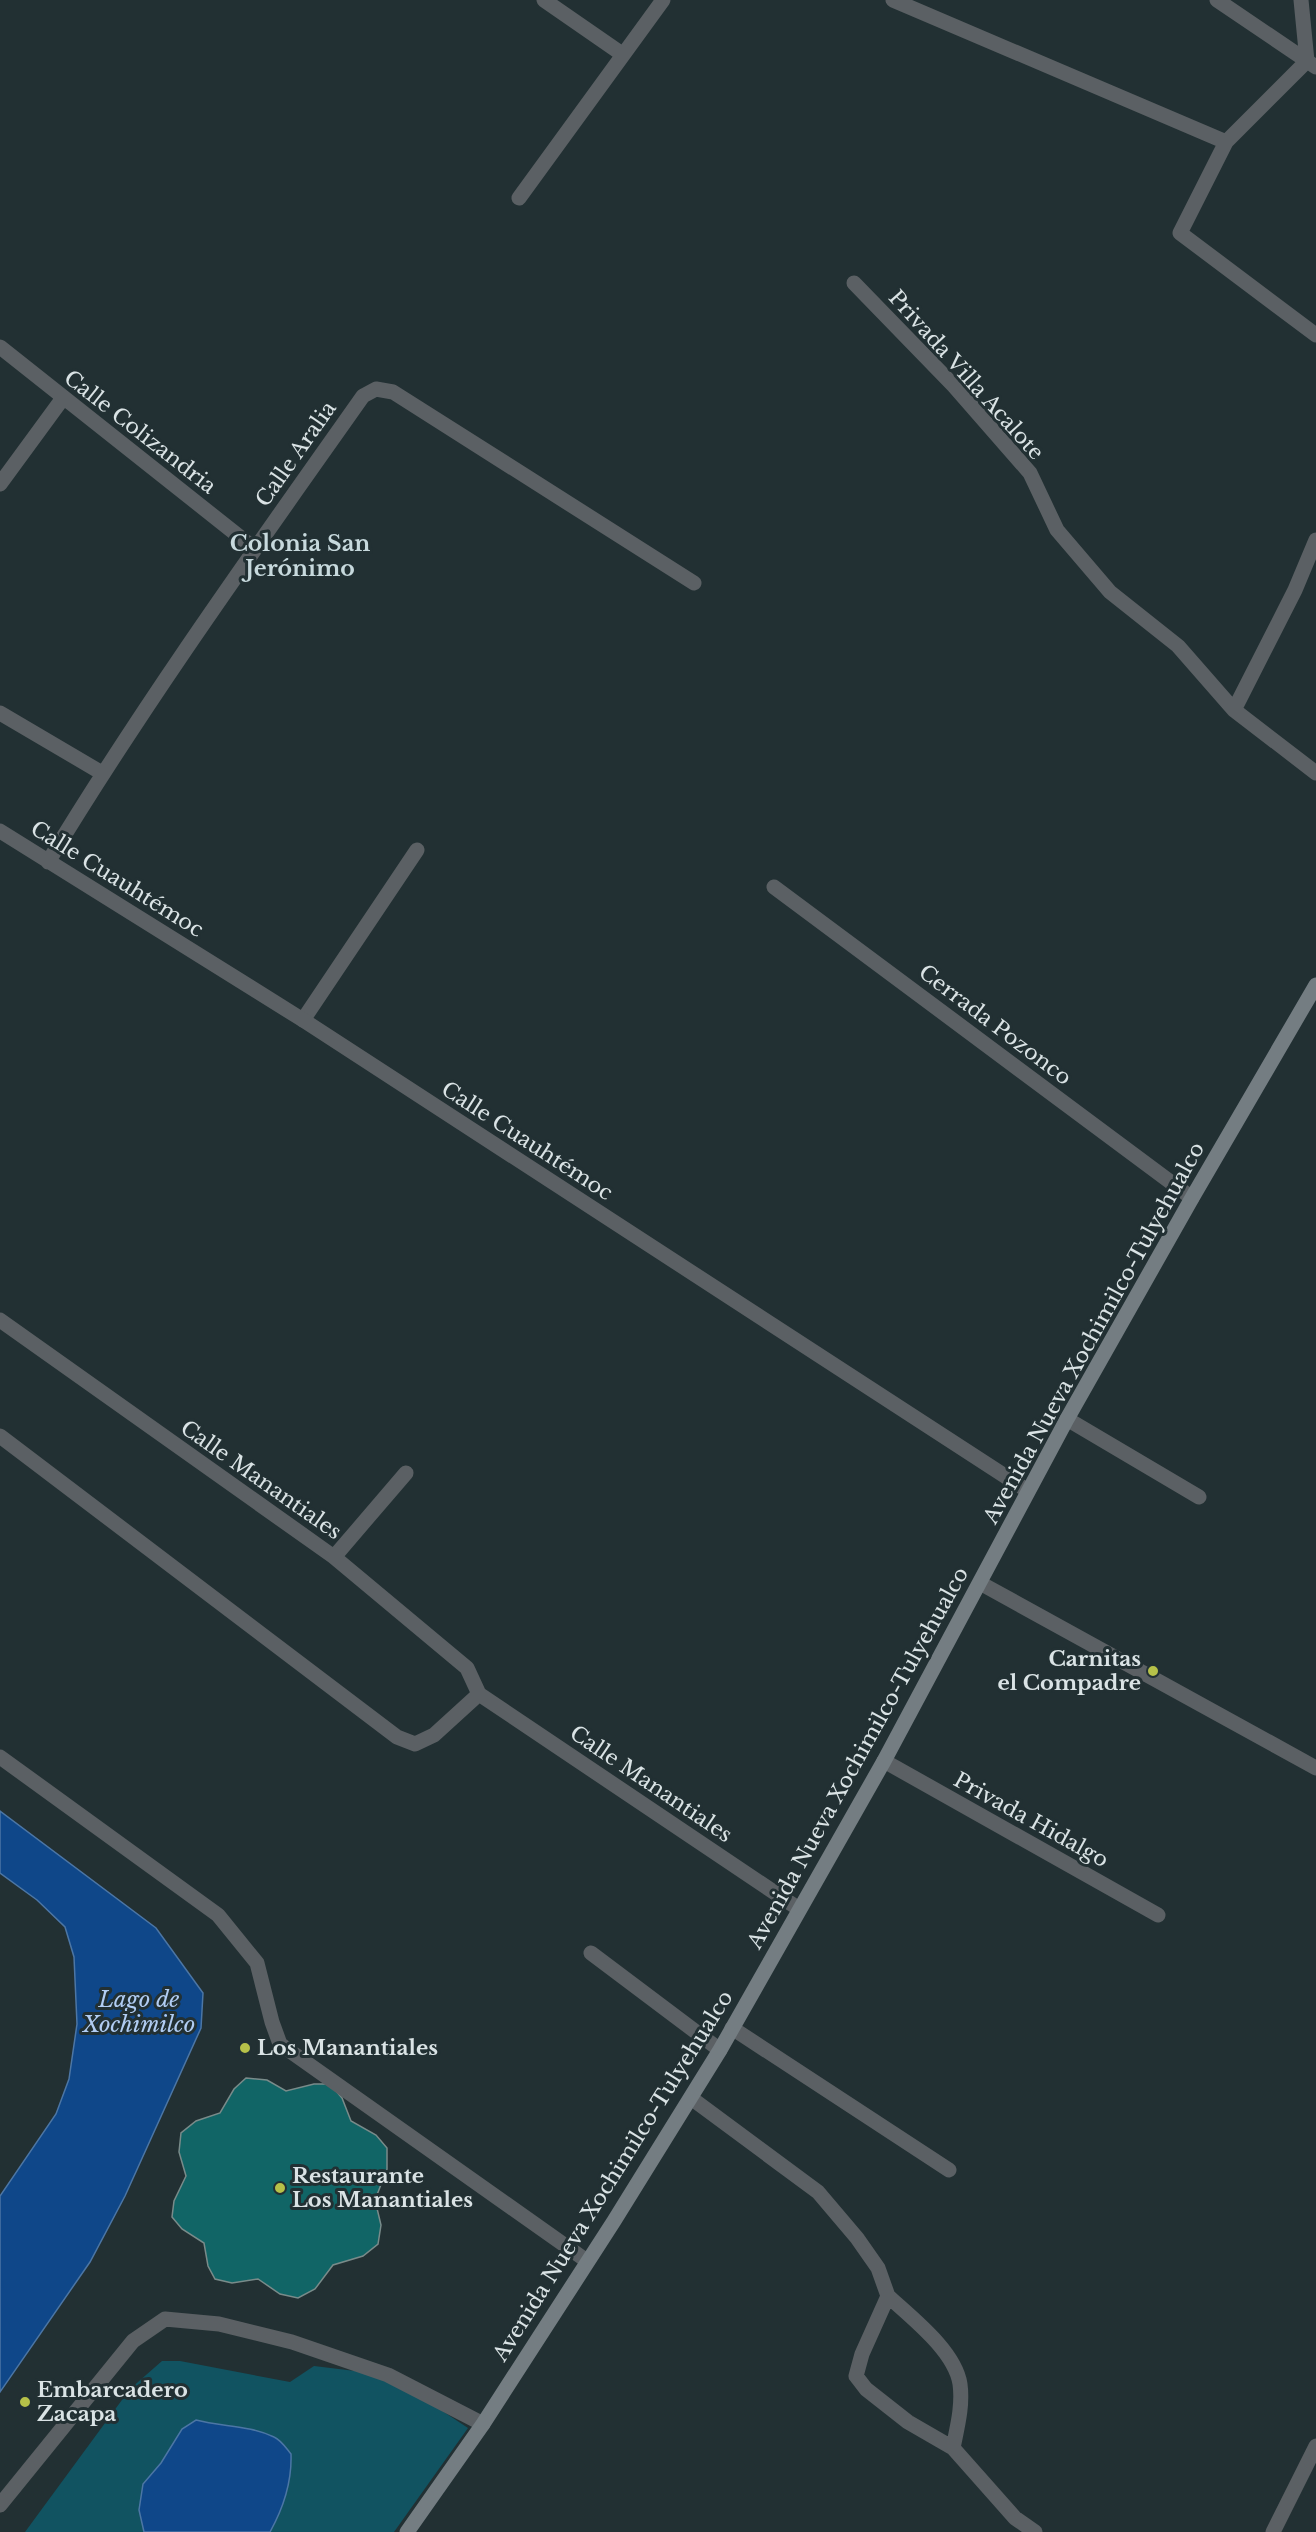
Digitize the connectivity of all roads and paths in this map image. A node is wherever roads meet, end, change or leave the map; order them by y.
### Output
1 (544, 0) edge
2 (663, 0) edge
3 (893, 0) edge
4 (1216, 0) edge
5 (1301, 0) edge
6 (622, 54) junction
7 (1311, 64) edge
8 (1226, 142) junction
9 (519, 198) dead end
10 (854, 283) dead end
11 (1316, 335) edge
12 (0, 347) edge
13 (63, 399) junction
14 (0, 484) edge
15 (1316, 540) edge
16 (255, 549) junction
17 (694, 583) dead end
18 (1234, 710) junction
19 (0, 713) edge
20 (102, 773) junction
21 (1316, 773) edge
22 (0, 831) edge
23 (417, 850) dead end
24 (48, 862) junction
25 (774, 887) dead end
26 (1315, 991) edge
27 (303, 1020) junction
28 (1192, 1198) junction
29 (0, 1320) edge
30 (1067, 1419) junction
31 (0, 1436) edge
32 (406, 1473) dead end
33 (1028, 1491) junction
34 (1199, 1497) dead end
35 (334, 1557) junction
36 (980, 1583) junction
37 (479, 1694) junction
38 (0, 1757) edge
39 (884, 1761) junction
40 (1316, 1768) edge
41 (799, 1909) junction
42 (1158, 1915) dead end
43 (591, 1953) dead end
44 (732, 2028) junction
45 (720, 2050) junction
46 (691, 2098) junction
47 (950, 2170) dead end
48 (587, 2261) junction
49 (888, 2296) junction
50 (483, 2424) junction
51 (1316, 2446) edge
52 (953, 2448) junction
53 (0, 2505) edge
54 (407, 2532) edge
55 (1035, 2532) edge
56 (1273, 2532) edge

1 - 6 street
2 - 6 street
3 - 8 street
4 - 7 street
5 - 7 street
6 - 9 street
7 - 8 street
8 - 11 street
10 - 18 street, Privada Villa Acalote
12 - 13 street, Calle Colizandria
13 - 14 street
13 - 16 street, Calle Colizandria
15 - 18 street
16 - 17 street, Calle Aralia
16 - 20 street, Calle Aralia
18 - 21 street, Privada Villa Acalote
19 - 20 street
20 - 24 street, Calle Aralia
22 - 24 street, Calle Cuauhtémoc
23 - 27 street
24 - 27 street, Calle Cuauhtémoc
25 - 28 street, Cerrada Pozonco
26 - 28 main road, Avenida Nueva Xochimilco-Tulyehualco
27 - 33 street, Calle Cuauhtémoc
28 - 30 main road, Avenida Nueva Xochimilco-Tulyehualco
29 - 35 street, Calle Manantiales
30 - 33 main road, Avenida Nueva Xochimilco-Tulyehualco
30 - 34 street
31 - 37 street
32 - 35 street
33 - 36 main road, Avenida Nueva Xochimilco-Tulyehualco
35 - 37 street, Calle Manantiales
36 - 39 main road, Avenida Nueva Xochimilco-Tulyehualco
36 - 40 street
37 - 41 street, Calle Manantiales
38 - 48 street
39 - 41 main road, Avenida Nueva Xochimilco-Tulyehualco
39 - 42 street, Privada Hidalgo
41 - 44 main road, Avenida Nueva Xochimilco-Tulyehualco
43 - 45 street
44 - 45 main road, Avenida Nueva Xochimilco-Tulyehualco
44 - 47 street
45 - 46 main road, Avenida Nueva Xochimilco-Tulyehualco
46 - 48 main road, Avenida Nueva Xochimilco-Tulyehualco
46 - 49 street
48 - 50 main road, Avenida Nueva Xochimilco-Tulyehualco
49 - 52 street
49 - 52 street
50 - 53 street
50 - 54 main road, Avenida Nueva Xochimilco-Tulyehualco
51 - 56 street
52 - 55 street

